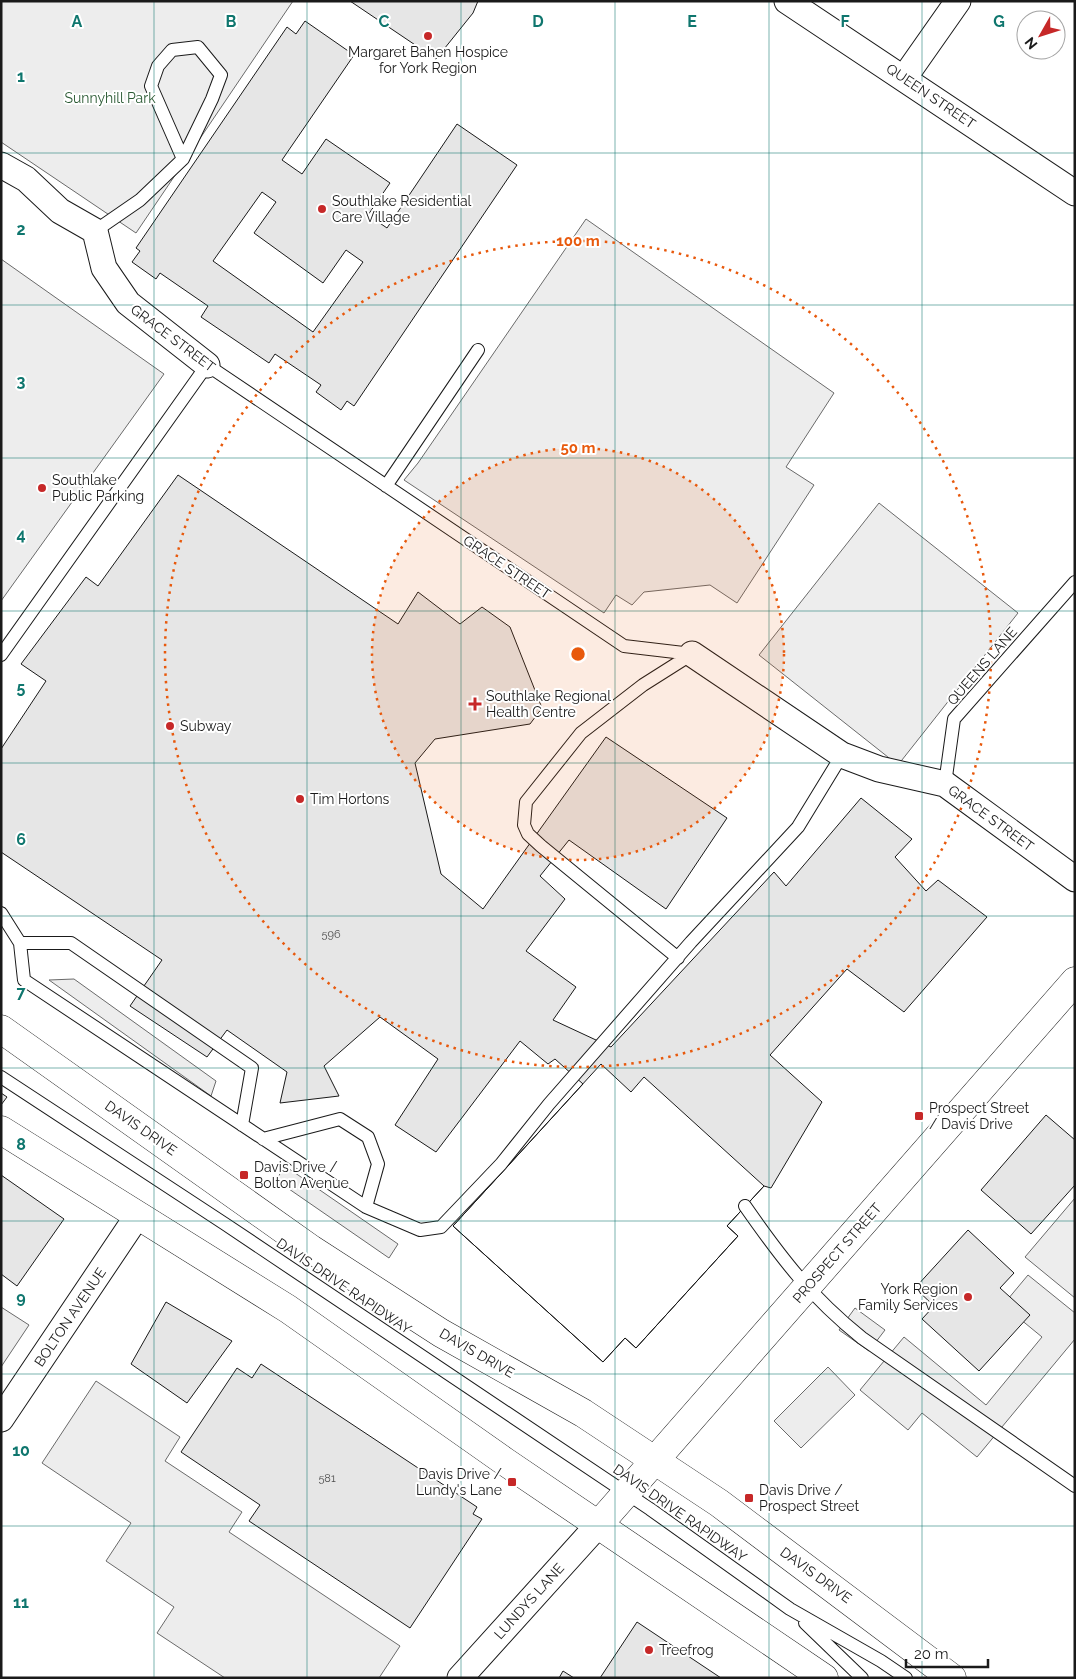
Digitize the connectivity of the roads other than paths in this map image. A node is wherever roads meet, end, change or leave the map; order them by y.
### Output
1 (787, 1) edge
2 (958, 1) edge
3 (904, 78) junction
4 (183, 159) junction
5 (1, 165) edge
6 (1075, 193) edge
7 (95, 231) junction
8 (478, 350) dead end
9 (207, 365) junction
10 (386, 486) junction
11 (1075, 582) edge
12 (692, 654) junction
13 (1, 655) edge
14 (842, 755) junction
15 (945, 784) junction
16 (1075, 880) edge
17 (1, 913) edge
18 (20, 943) junction
19 (678, 958) junction
20 (1075, 981) edge
21 (1, 1029) edge
22 (1, 1077) edge
23 (242, 1125) junction
24 (1, 1130) edge
25 (263, 1139) junction
26 (745, 1206) dead end
27 (366, 1207) junction
28 (138, 1215) junction
29 (806, 1288) junction
30 (1, 1419) edge
31 (655, 1461) junction
32 (1075, 1486) edge
33 (626, 1494) junction
34 (599, 1524) junction
35 (790, 1609) junction
36 (460, 1678) edge
37 (824, 1678) edge
38 (862, 1678) edge
39 (906, 1678) edge
40 (952, 1678) edge

1 - 3 street, QUEEN STREET
2 - 3 street
3 - 6 street, QUEEN STREET
4 - 4 lane
4 - 7 lane
5 - 7 street
7 - 9 street, GRACE STREET
8 - 10 lane
9 - 10 lane, GRACE STREET
9 - 13 lane
10 - 12 lane, GRACE STREET
11 - 15 lane, QUEENS LANE
12 - 14 street, GRACE STREET
12 - 19 lane
14 - 15 street, GRACE STREET
14 - 19 lane
15 - 16 street, GRACE STREET
17 - 18 lane
18 - 23 lane
18 - 23 lane
19 - 27 lane
20 - 29 main road, PROSPECT STREET
21 - 31 main road, DAVIS DRIVE
22 - 33 lane, DAVIS DRIVE RAPIDWAY
23 - 25 lane
24 - 28 main road
25 - 27 lane
25 - 27 lane
26 - 29 lane
28 - 30 street, BOLTON AVENUE
28 - 34 main road
29 - 31 main road, PROSPECT STREET
29 - 32 lane
31 - 33 main road, PROSPECT STREET
31 - 40 main road, DAVIS DRIVE
33 - 34 main road, PROSPECT STREET
33 - 35 lane, DAVIS DRIVE RAPIDWAY
34 - 36 street, LUNDYS LANE
34 - 37 main road
35 - 38 lane, DAVIS DRIVE RAPIDWAY
35 - 39 lane, DAVIS DRIVE RAPIDWAY

